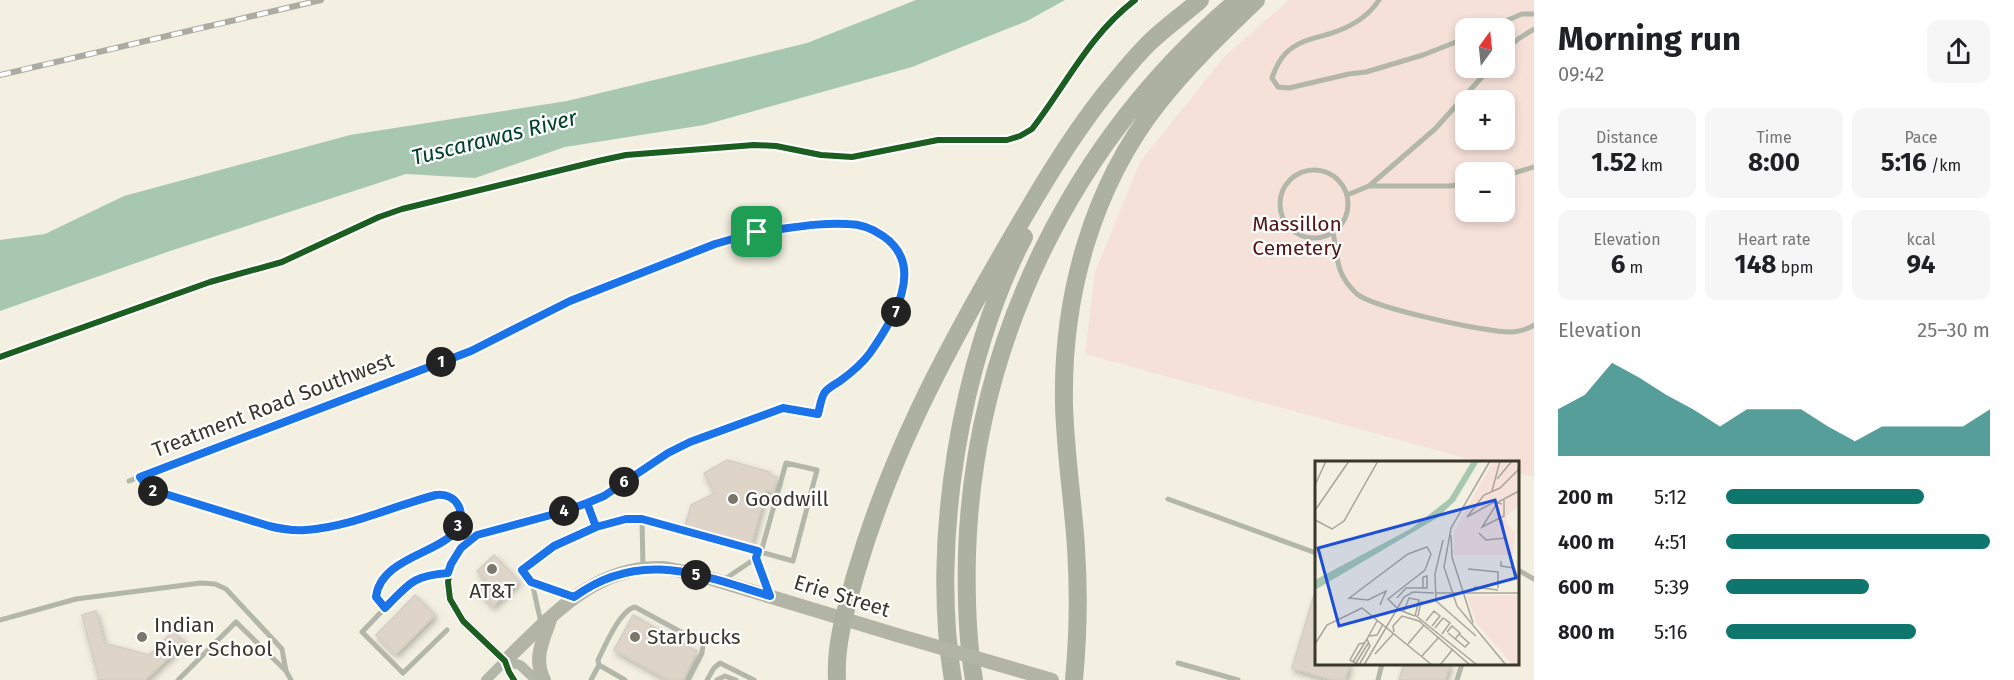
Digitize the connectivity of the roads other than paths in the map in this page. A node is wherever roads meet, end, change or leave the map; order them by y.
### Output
1 (1200, 0) edge
2 (1207, 0) edge
3 (1238, 0) edge
4 (1256, 0) edge
5 (1379, 0) edge
6 (1534, 14) edge
7 (1513, 18) edge
8 (1534, 29) edge
9 (1455, 42) edge
10 (1515, 42) edge
11 (1481, 78) edge
12 (1534, 167) edge
13 (1515, 173) edge
14 (1455, 185) edge
15 (1369, 186) junction
16 (1347, 195) junction
17 (1334, 232) junction
18 (1534, 324) edge
19 (818, 414) joint
20 (140, 477) junction
21 (129, 481) dead end
22 (1168, 499) dead end
23 (587, 503) junction
24 (642, 519) junction
25 (596, 527) junction
26 (759, 552) junction
27 (1315, 552) edge
28 (756, 558) junction
29 (643, 570) junction
30 (1519, 571) edge
31 (448, 573) junction
32 (1534, 579) edge
33 (531, 582) junction
34 (721, 582) junction
35 (770, 596) junction
36 (574, 597) junction
37 (385, 608) junction
38 (843, 619) junction
39 (0, 620) edge
40 (547, 620) junction
41 (447, 630) dead end
42 (505, 661) junction
43 (1178, 663) dead end
44 (599, 665) junction
45 (1382, 665) edge
46 (1461, 665) edge
47 (286, 671) junction
48 (178, 680) edge
49 (291, 680) edge
50 (486, 680) edge
51 (514, 680) edge
52 (536, 680) edge
53 (544, 680) edge
54 (591, 680) edge
55 (625, 680) edge
56 (688, 680) edge
57 (707, 680) edge
58 (717, 680) edge
59 (736, 680) edge
60 (754, 680) edge
61 (837, 680) edge
62 (953, 680) edge
63 (974, 680) edge
64 (1052, 680) edge
65 (1074, 680) edge
66 (1238, 680) edge
67 (1378, 680) edge
68 (1457, 680) edge

1 - 38 highway
2 - 62 highway
3 - 63 highway
4 - 65 highway
5 - 9 lane
6 - 7 lane
8 - 10 lane
11 - 15 lane
12 - 13 lane
14 - 15 lane
15 - 16 lane
16 - 17 lane
16 - 17 lane
17 - 18 lane
19 - 20 lane, Treatment Road Southwest
19 - 23 street, Treatment Road Southwest
20 - 21 lane, Treatment Road Southwest
20 - 37 lane
22 - 27 lane
23 - 25 lane
23 - 31 street, Treatment Road Southwest
24 - 25 lane
24 - 26 lane
24 - 29 lane
25 - 33 lane
26 - 26 lane
26 - 28 lane
28 - 34 lane
28 - 35 lane
29 - 34 street, Erie Street
29 - 36 street, Erie Street
30 - 32 lane
31 - 37 lane
31 - 42 street
33 - 36 lane
33 - 40 lane
34 - 35 street, Erie Street
35 - 38 street, Erie Street
36 - 40 street, Erie Street
37 - 41 lane
38 - 61 highway
38 - 64 street, Erie Street, bridge
39 - 47 lane
40 - 42 street, Erie Street
40 - 53 street
42 - 50 street
42 - 51 street
42 - 52 street
43 - 66 lane
44 - 54 lane
44 - 55 lane
44 - 56 lane
45 - 67 lane
46 - 68 lane
47 - 48 lane
47 - 49 lane
57 - 60 lane
58 - 59 lane

